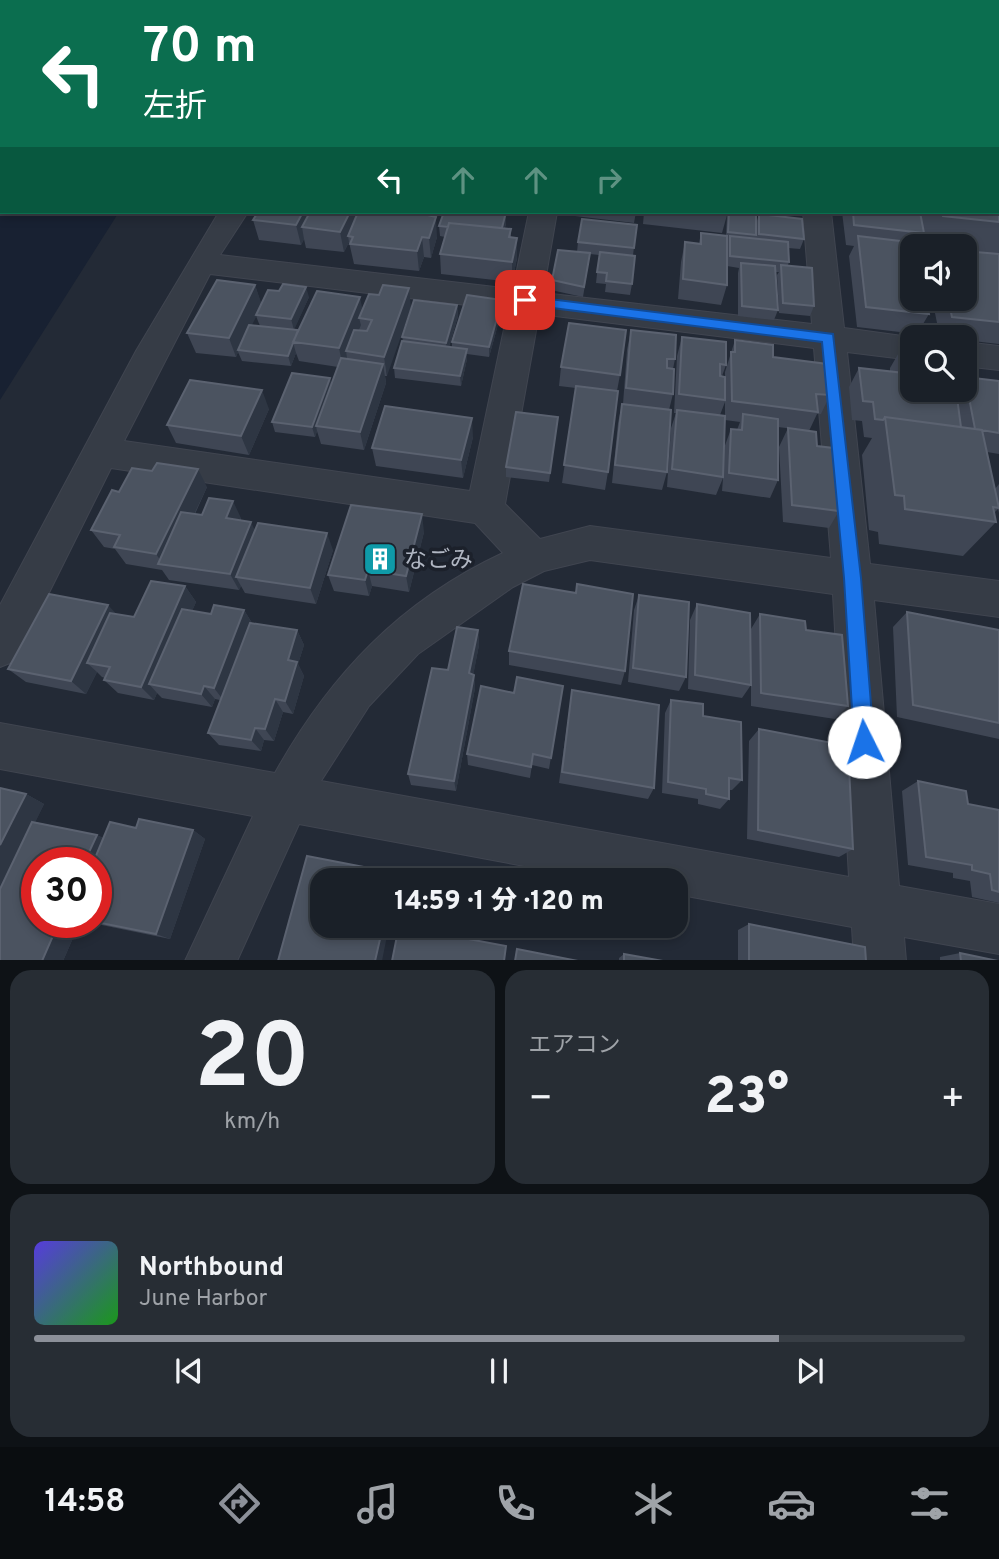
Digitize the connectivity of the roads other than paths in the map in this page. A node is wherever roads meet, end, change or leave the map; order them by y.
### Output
1 (233, 214) edge
2 (543, 214) edge
3 (817, 214) edge
4 (202, 263) junction
5 (525, 300) junction
6 (828, 338) junction
7 (900, 347) edge
8 (977, 355) edge
9 (999, 358) edge
10 (101, 452) junction
11 (485, 509) junction
12 (533, 558) junction
13 (852, 578) junction
14 (999, 599) edge
15 (0, 647) edge
16 (0, 746) edge
17 (287, 800) junction
18 (876, 906) junction
19 (999, 929) edge
20 (211, 960) edge
21 (880, 960) edge

1 - 4 street
2 - 5 street
3 - 6 street
4 - 5 street
4 - 10 street
5 - 6 street
5 - 11 street
6 - 7 street
6 - 13 street
8 - 9 street
10 - 11 street
10 - 15 street
11 - 12 street
12 - 13 street
12 - 17 street
13 - 14 street
13 - 18 street
16 - 17 street
17 - 18 street
17 - 20 street
18 - 19 street
18 - 21 street

